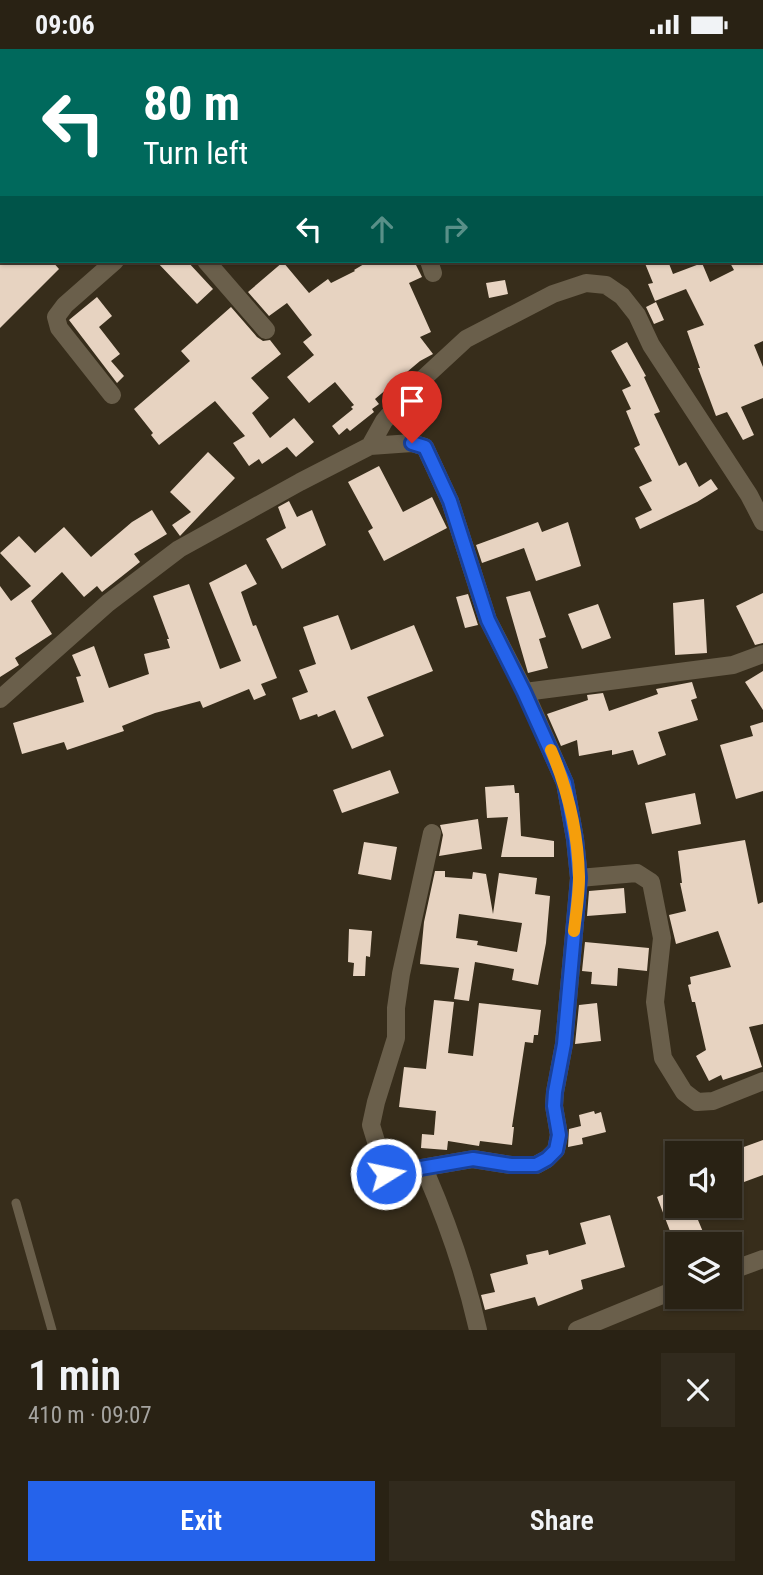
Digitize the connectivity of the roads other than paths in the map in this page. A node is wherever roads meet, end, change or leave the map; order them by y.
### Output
1 (113, 263) edge
2 (208, 263) edge
3 (266, 330) dead end
4 (113, 395) dead end
5 (370, 446) junction
6 (756, 492) edge
7 (763, 522) edge
8 (763, 654) edge
9 (524, 692) junction
10 (0, 699) edge
11 (432, 833) dead end
12 (579, 878) junction
13 (763, 1081) edge
14 (386, 1174) junction
15 (16, 1203) dead end
16 (763, 1259) edge
17 (742, 1267) edge
18 (665, 1294) edge
19 (52, 1330) edge
20 (478, 1330) edge
21 (577, 1330) edge

1 - 4 street
2 - 3 street
5 - 6 street
5 - 9 street
5 - 10 street
6 - 7 street
8 - 9 street
9 - 12 street
11 - 14 street
12 - 13 street
12 - 14 street
14 - 20 street
15 - 19 lane
16 - 17 street
18 - 21 street

